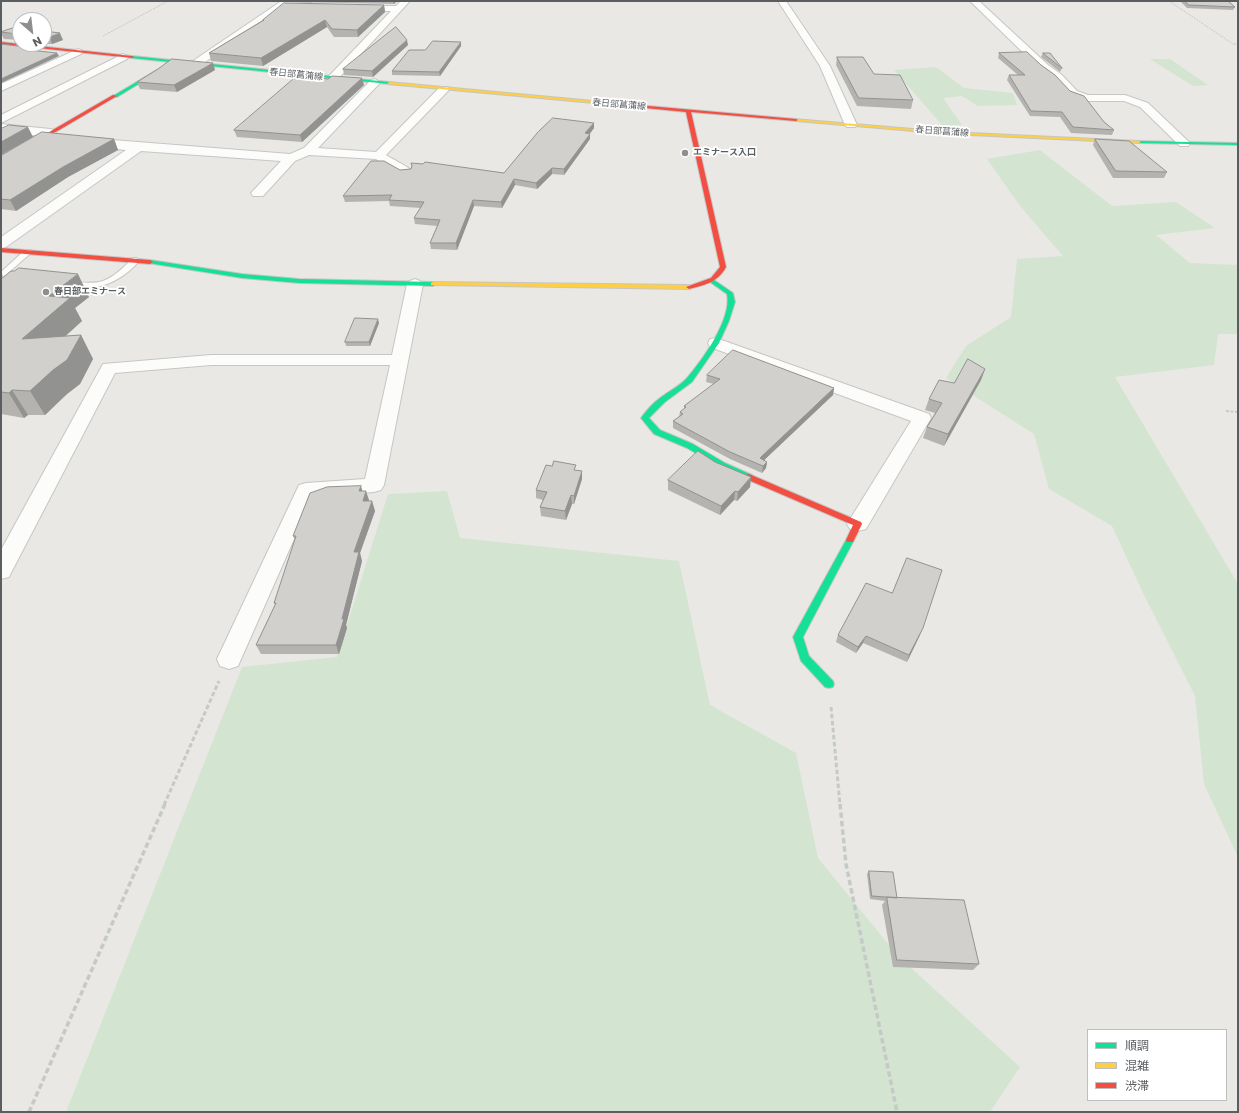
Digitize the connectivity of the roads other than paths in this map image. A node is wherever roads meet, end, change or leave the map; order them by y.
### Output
1 (406, 1) edge
2 (782, 1) edge
3 (974, 1) edge
4 (319, 6) edge
5 (343, 7) edge
6 (398, 9) junction
7 (1, 43) edge
8 (78, 52) junction
9 (123, 57) junction
10 (171, 62) junction
11 (194, 65) junction
12 (333, 78) junction
13 (375, 82) junction
14 (1, 88) edge
15 (444, 88) junction
16 (688, 111) junction
17 (1, 120) edge
18 (851, 124) junction
19 (1, 128) edge
20 (52, 136) junction
21 (77, 141) edge
22 (1184, 143) junction
23 (1238, 144) edge
24 (138, 147) junction
25 (308, 151) junction
26 (379, 156) junction
27 (290, 158) junction
28 (1, 162) edge
29 (406, 171) edge
30 (258, 193) dead end
31 (1, 244) edge
32 (1, 250) edge
33 (28, 252) junction
34 (136, 260) junction
35 (712, 281) junction
36 (26, 282) edge
37 (63, 284) edge
38 (415, 284) junction
39 (716, 343) junction
40 (398, 360) junction
41 (858, 524) junction
42 (1, 571) edge
43 (229, 659) road end
44 (829, 684) road end

1 - 6 street
2 - 18 street
3 - 22 street
4 - 11 street
5 - 6 street
6 - 12 street
7 - 8 street, 春日部菖蒲線
8 - 9 street, 春日部菖蒲線
8 - 14 street
9 - 10 street, 春日部菖蒲線
9 - 17 street
10 - 11 street, 春日部菖蒲線
10 - 20 street
11 - 12 street, 春日部菖蒲線
12 - 13 street, 春日部菖蒲線
13 - 15 street, 春日部菖蒲線
13 - 25 street
15 - 16 street, 春日部菖蒲線
15 - 26 street
16 - 18 street, 春日部菖蒲線
16 - 35 street
18 - 22 street, 春日部菖蒲線
19 - 20 street
20 - 28 street
21 - 24 street
22 - 23 street, 春日部菖蒲線
24 - 27 street
24 - 31 street
25 - 26 street
25 - 27 street
26 - 29 street
27 - 30 street
32 - 33 street
33 - 34 street
33 - 36 lane
34 - 37 lane
34 - 38 street
35 - 38 street
35 - 39 street
38 - 40 street
39 - 41 street
39 - 41 street
40 - 42 street
40 - 43 street
41 - 44 street

